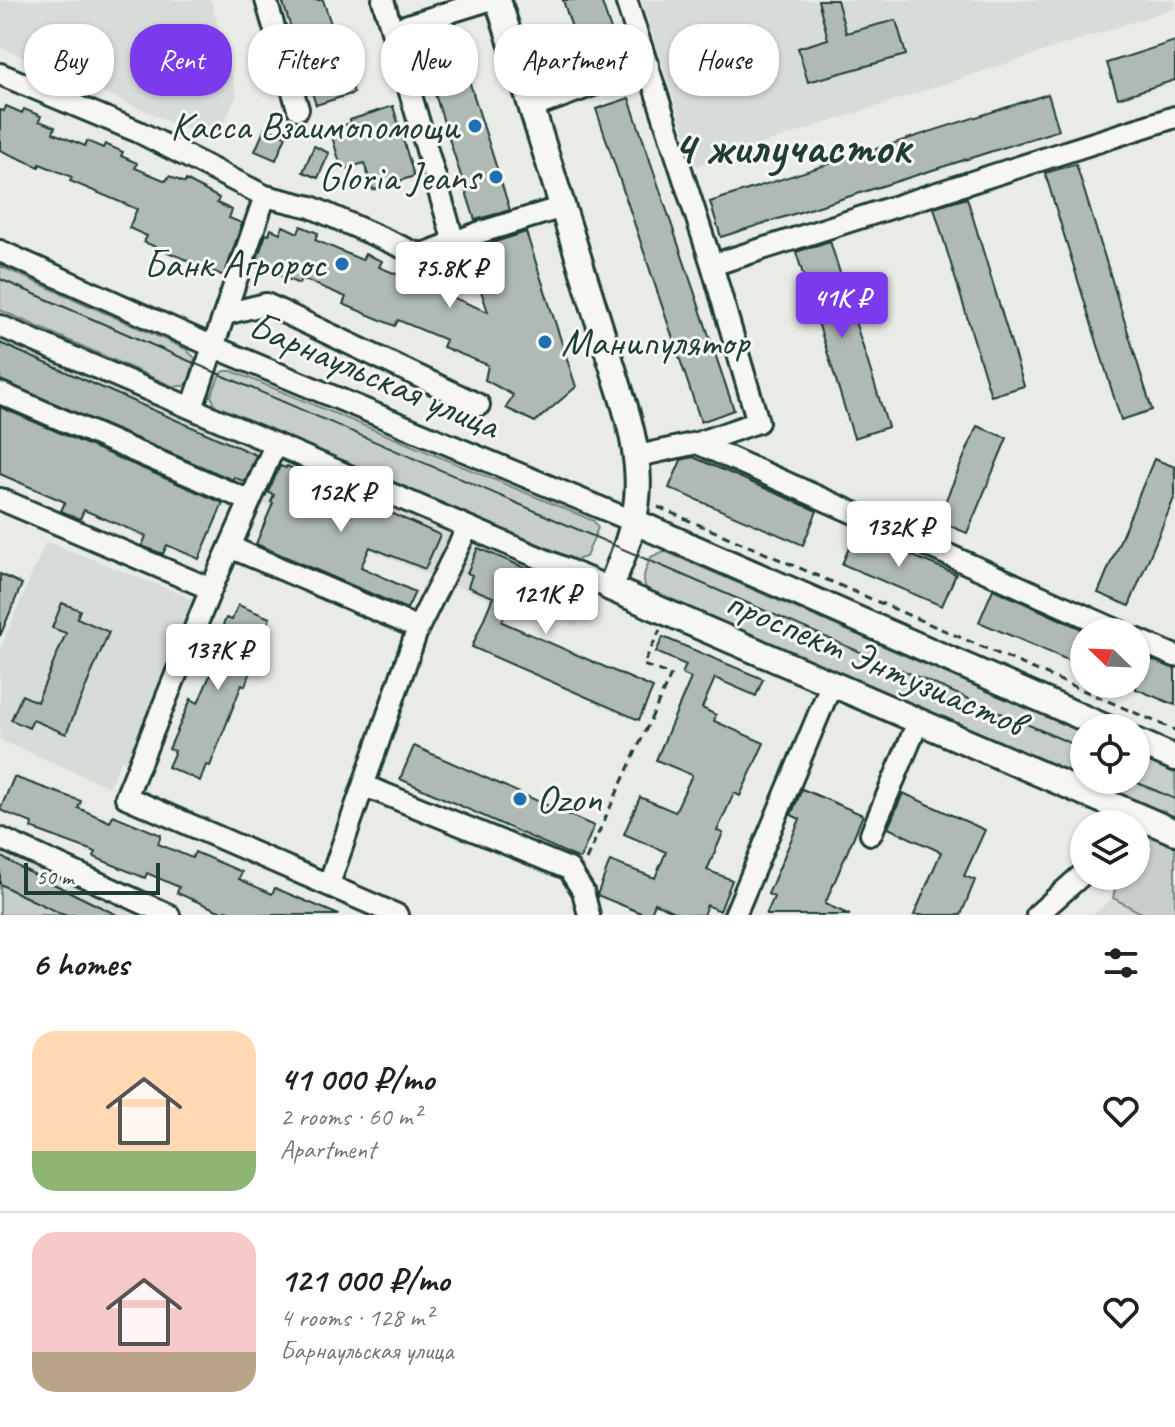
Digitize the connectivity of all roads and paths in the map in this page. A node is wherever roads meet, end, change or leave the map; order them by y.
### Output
1 (266, 0) edge
2 (383, 0) edge
3 (489, 0) edge
4 (498, 0) edge
5 (626, 0) edge
6 (390, 24) edge
7 (411, 24) edge
8 (634, 24) edge
9 (0, 74) edge
10 (653, 81) edge
11 (411, 96) edge
12 (563, 96) edge
13 (533, 107) junction
14 (298, 109) dead end
15 (1175, 117) edge
16 (265, 196) junction
17 (563, 207) junction
18 (454, 242) junction
19 (0, 251) edge
20 (712, 265) junction
21 (225, 314) junction
22 (0, 326) edge
23 (214, 347) junction
24 (0, 393) edge
25 (479, 405) dead end
26 (192, 408) junction
27 (697, 443) junction
28 (275, 445) junction
29 (638, 456) junction
30 (639, 488) junction
31 (0, 499) edge
32 (250, 501) junction
33 (635, 522) junction
34 (467, 529) junction
35 (230, 547) junction
36 (610, 588) junction
37 (211, 589) junction
38 (668, 613) junction
39 (1090, 618) edge
40 (418, 628) junction
41 (1150, 645) edge
42 (1175, 656) edge
43 (831, 685) junction
44 (1075, 714) edge
45 (918, 722) junction
46 (1175, 730) edge
47 (1150, 747) edge
48 (1175, 758) edge
49 (365, 786) junction
50 (1111, 810) edge
51 (1150, 825) edge
52 (1175, 832) edge
53 (871, 834) dead end
54 (0, 838) edge
55 (576, 881) junction
56 (329, 884) junction
57 (1070, 886) edge
58 (169, 915) edge
59 (397, 915) edge
60 (589, 915) edge
61 (735, 915) edge
62 (1037, 915) edge

1 - 14 street
2 - 6 street
3 - 7 street
4 - 13 main road
5 - 8 street
9 - 16 street
10 - 20 street
11 - 18 street
12 - 13 street
13 - 17 main road
15 - 20 street
16 - 18 street
16 - 21 street
17 - 18 street
17 - 29 main road
19 - 23 street, Барнаульская улица
20 - 27 street
21 - 23 street
21 - 25 street
22 - 26 street
23 - 26 street
23 - 33 street, Барнаульская улица
24 - 32 street
26 - 28 street
27 - 29 street
27 - 39 street
28 - 32 street
28 - 34 street
29 - 30 main road
30 - 33 main road
30 - 46 path
31 - 37 street
32 - 35 street
33 - 36 main road
33 - 44 main road, проспект Энтузиастов
34 - 36 street
34 - 40 street
35 - 37 street
35 - 40 street
36 - 38 main road, проспект Энтузиастов
37 - 56 street
38 - 43 main road, проспект Энтузиастов
38 - 55 path
40 - 49 street
41 - 42 street
43 - 45 main road, проспект Энтузиастов
43 - 61 street
45 - 50 main road, проспект Энтузиастов
45 - 53 street
47 - 48 main road
49 - 55 street
49 - 56 street
51 - 52 main road, проспект Энтузиастов
54 - 58 street
55 - 60 street
56 - 59 street
57 - 62 street

